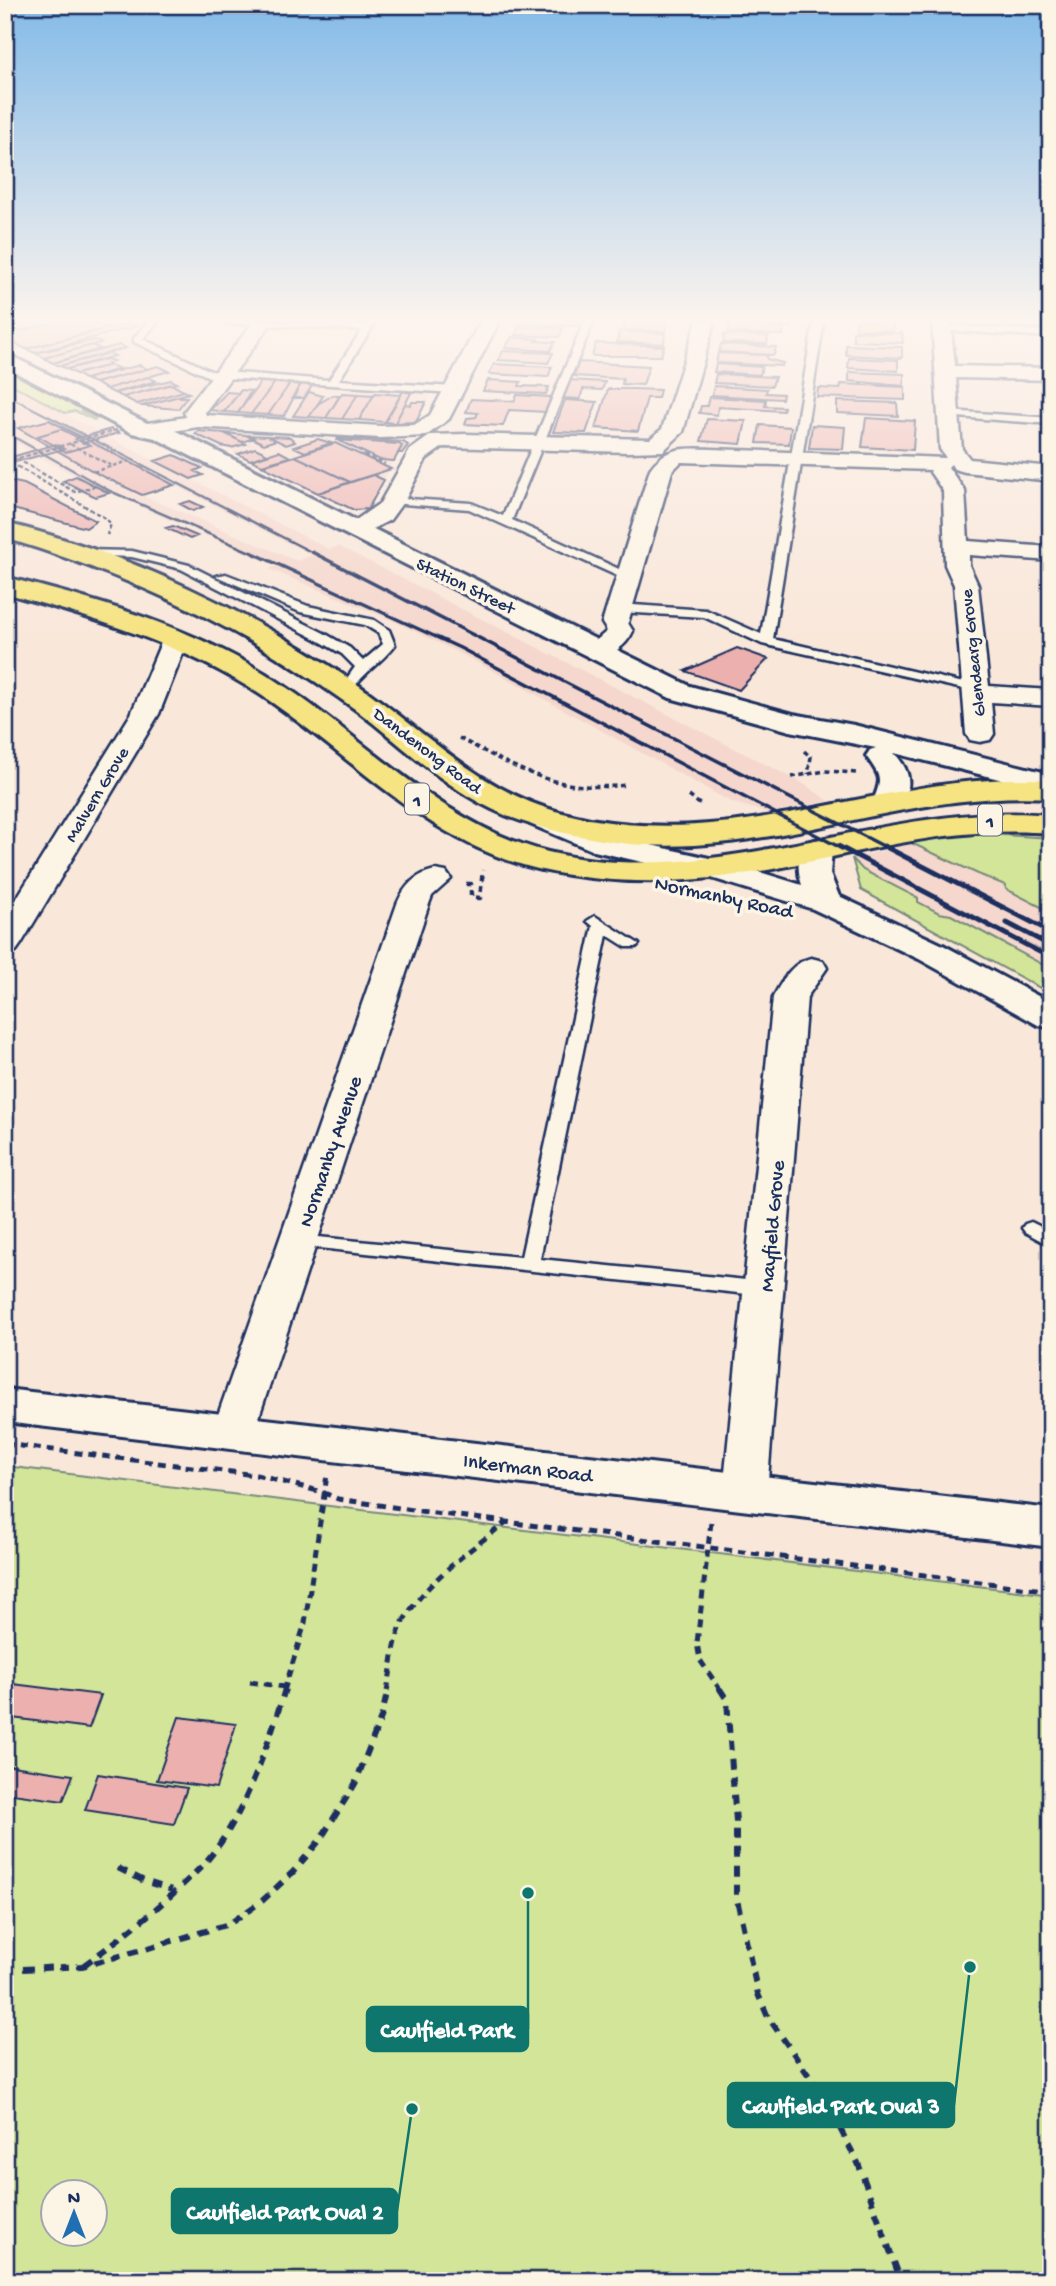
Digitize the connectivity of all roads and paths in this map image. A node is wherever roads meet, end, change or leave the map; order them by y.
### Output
1 (138, 427) edge
2 (173, 427) junction
3 (434, 427) edge
4 (545, 427) edge
5 (673, 427) edge
6 (801, 427) edge
7 (949, 427) edge
8 (117, 430) dead end
9 (429, 435) junction
10 (538, 442) junction
11 (70, 444) junction
12 (666, 450) junction
13 (796, 458) junction
14 (17, 459) junction
15 (8, 461) edge
16 (129, 461) dead end
17 (112, 466) junction
18 (952, 468) junction
19 (93, 472) dead end
20 (1051, 474) edge
21 (96, 486) dead end
22 (391, 506) junction
23 (506, 522) junction
24 (5, 530) edge
25 (362, 533) junction
26 (107, 536) dead end
27 (956, 547) junction
28 (72, 552) junction
29 (1051, 554) edge
30 (185, 567) junction
31 (628, 577) junction
32 (5, 585) edge
33 (157, 586) junction
34 (617, 615) junction
35 (120, 616) junction
36 (176, 638) junction
37 (766, 641) junction
38 (588, 645) junction
39 (354, 678) junction
40 (976, 691) junction
41 (1051, 698) edge
42 (790, 722) junction
43 (980, 734) dead end
44 (457, 737) dead end
45 (871, 764) junction
46 (792, 777) dead end
47 (1051, 783) edge
48 (627, 785) dead end
49 (982, 788) junction
50 (1051, 789) edge
51 (887, 803) junction
52 (1051, 806) edge
53 (531, 813) junction
54 (1051, 824) edge
55 (816, 850) junction
56 (583, 868) junction
57 (716, 869) junction
58 (483, 870) dead end
59 (448, 885) joint
60 (825, 902) junction
61 (865, 923) junction
62 (5, 944) edge
63 (631, 944) dead end
64 (811, 968) dead end
65 (1051, 1017) edge
66 (1031, 1228) dead end
67 (1051, 1240) edge
68 (299, 1241) junction
69 (529, 1265) junction
70 (766, 1289) junction
71 (5, 1405) edge
72 (233, 1432) junction
73 (5, 1444) edge
74 (335, 1444) junction
75 (730, 1490) junction
76 (322, 1492) junction
77 (505, 1523) junction
78 (1051, 1528) edge
79 (708, 1550) junction
80 (1051, 1591) edge
81 (250, 1682) dead end
82 (285, 1687) junction
83 (118, 1868) dead end
84 (173, 1891) junction
85 (82, 1966) junction
86 (5, 1970) edge
87 (901, 2281) edge

1 - 2 street, Station Street
2 - 9 street
2 - 25 street, Station Street
3 - 9 street
4 - 10 lane
5 - 12 street
6 - 13 lane
7 - 18 street, Glendearg Grove
8 - 11 path, bridge
9 - 10 street
9 - 22 street
10 - 12 street
10 - 23 lane
11 - 14 path, bridge
11 - 17 path
12 - 13 street
12 - 31 street
13 - 18 street
13 - 37 lane
14 - 15 path, bridge
14 - 21 path
15 - 26 path
16 - 17 path
17 - 19 path
18 - 20 street
18 - 27 street, Glendearg Grove
22 - 23 lane
22 - 25 street
23 - 31 lane
24 - 28 highway, Dandenong Road / 1
25 - 38 street, Station Street
27 - 29 street
27 - 40 street, Glendearg Grove
28 - 30 lane
28 - 33 highway, Dandenong Road / 1
30 - 39 lane
30 - 39 lane
31 - 34 street
32 - 35 highway, 1
33 - 35 highway
33 - 39 highway, Dandenong Road / 1
34 - 37 lane
34 - 38 street
35 - 36 highway, 1
36 - 56 highway, 1
36 - 62 street, Malvern Grove
37 - 40 lane
38 - 42 street, Station Street
39 - 53 highway, Dandenong Road / 1
40 - 41 street
40 - 43 street, Glendearg Grove
42 - 45 street, Station Street
42 - 47 street, Station Street
44 - 48 path
45 - 46 path
45 - 49 street, Station Street
45 - 51 street
49 - 50 highway, Dandenong Road / 1
49 - 51 highway, Dandenong Road / 1
49 - 52 street, Station Street
51 - 53 highway, Dandenong Road / 1
53 - 57 street, Normanby Road
54 - 55 highway, 1
55 - 57 highway, 1
55 - 60 street
56 - 57 highway, 1
56 - 61 street, Normanby Road
57 - 60 street, Normanby Road
58 - 59 path
59 - 68 street, Normanby Avenue
60 - 61 street, Normanby Road
61 - 65 street, Normanby Road
63 - 69 lane
64 - 70 street, Mayfield Grove
66 - 67 lane
68 - 69 lane
68 - 72 street, Normanby Avenue
69 - 70 lane
70 - 75 street, Mayfield Grove
71 - 72 street, Inkerman Road
72 - 74 street, Inkerman Road
73 - 76 path
74 - 75 street, Inkerman Road
74 - 76 path
75 - 78 street, Inkerman Road
75 - 79 path
76 - 77 path
76 - 82 path
77 - 79 path
77 - 85 path
79 - 80 path
79 - 87 path
81 - 82 path
82 - 84 path
83 - 84 path
84 - 85 path
85 - 86 path

